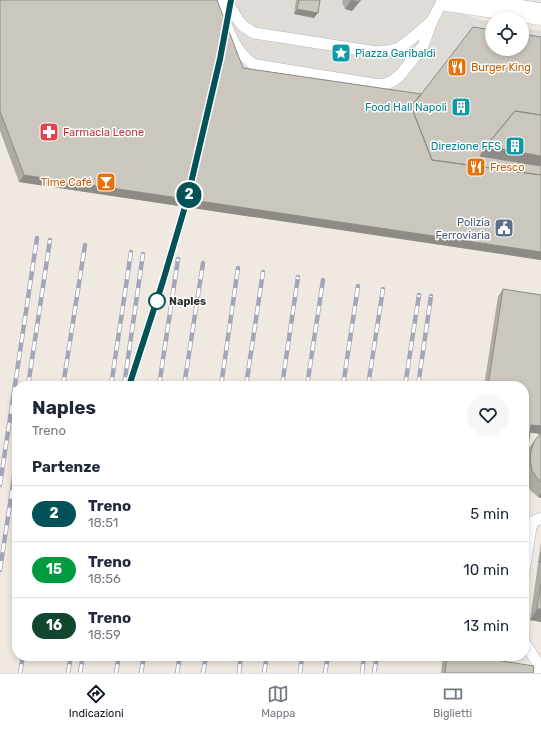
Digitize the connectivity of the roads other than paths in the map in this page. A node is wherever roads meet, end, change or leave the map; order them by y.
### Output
1 (219, 0) edge
2 (226, 0) edge
3 (443, 0) edge
4 (447, 0) edge
5 (541, 14) edge
6 (432, 21) junction
7 (541, 518) edge
8 (529, 540) edge
9 (529, 650) edge
10 (539, 673) edge

1 - 6 lane
2 - 6 lane
3 - 6 lane
4 - 5 main road
7 - 8 lane
9 - 10 lane

